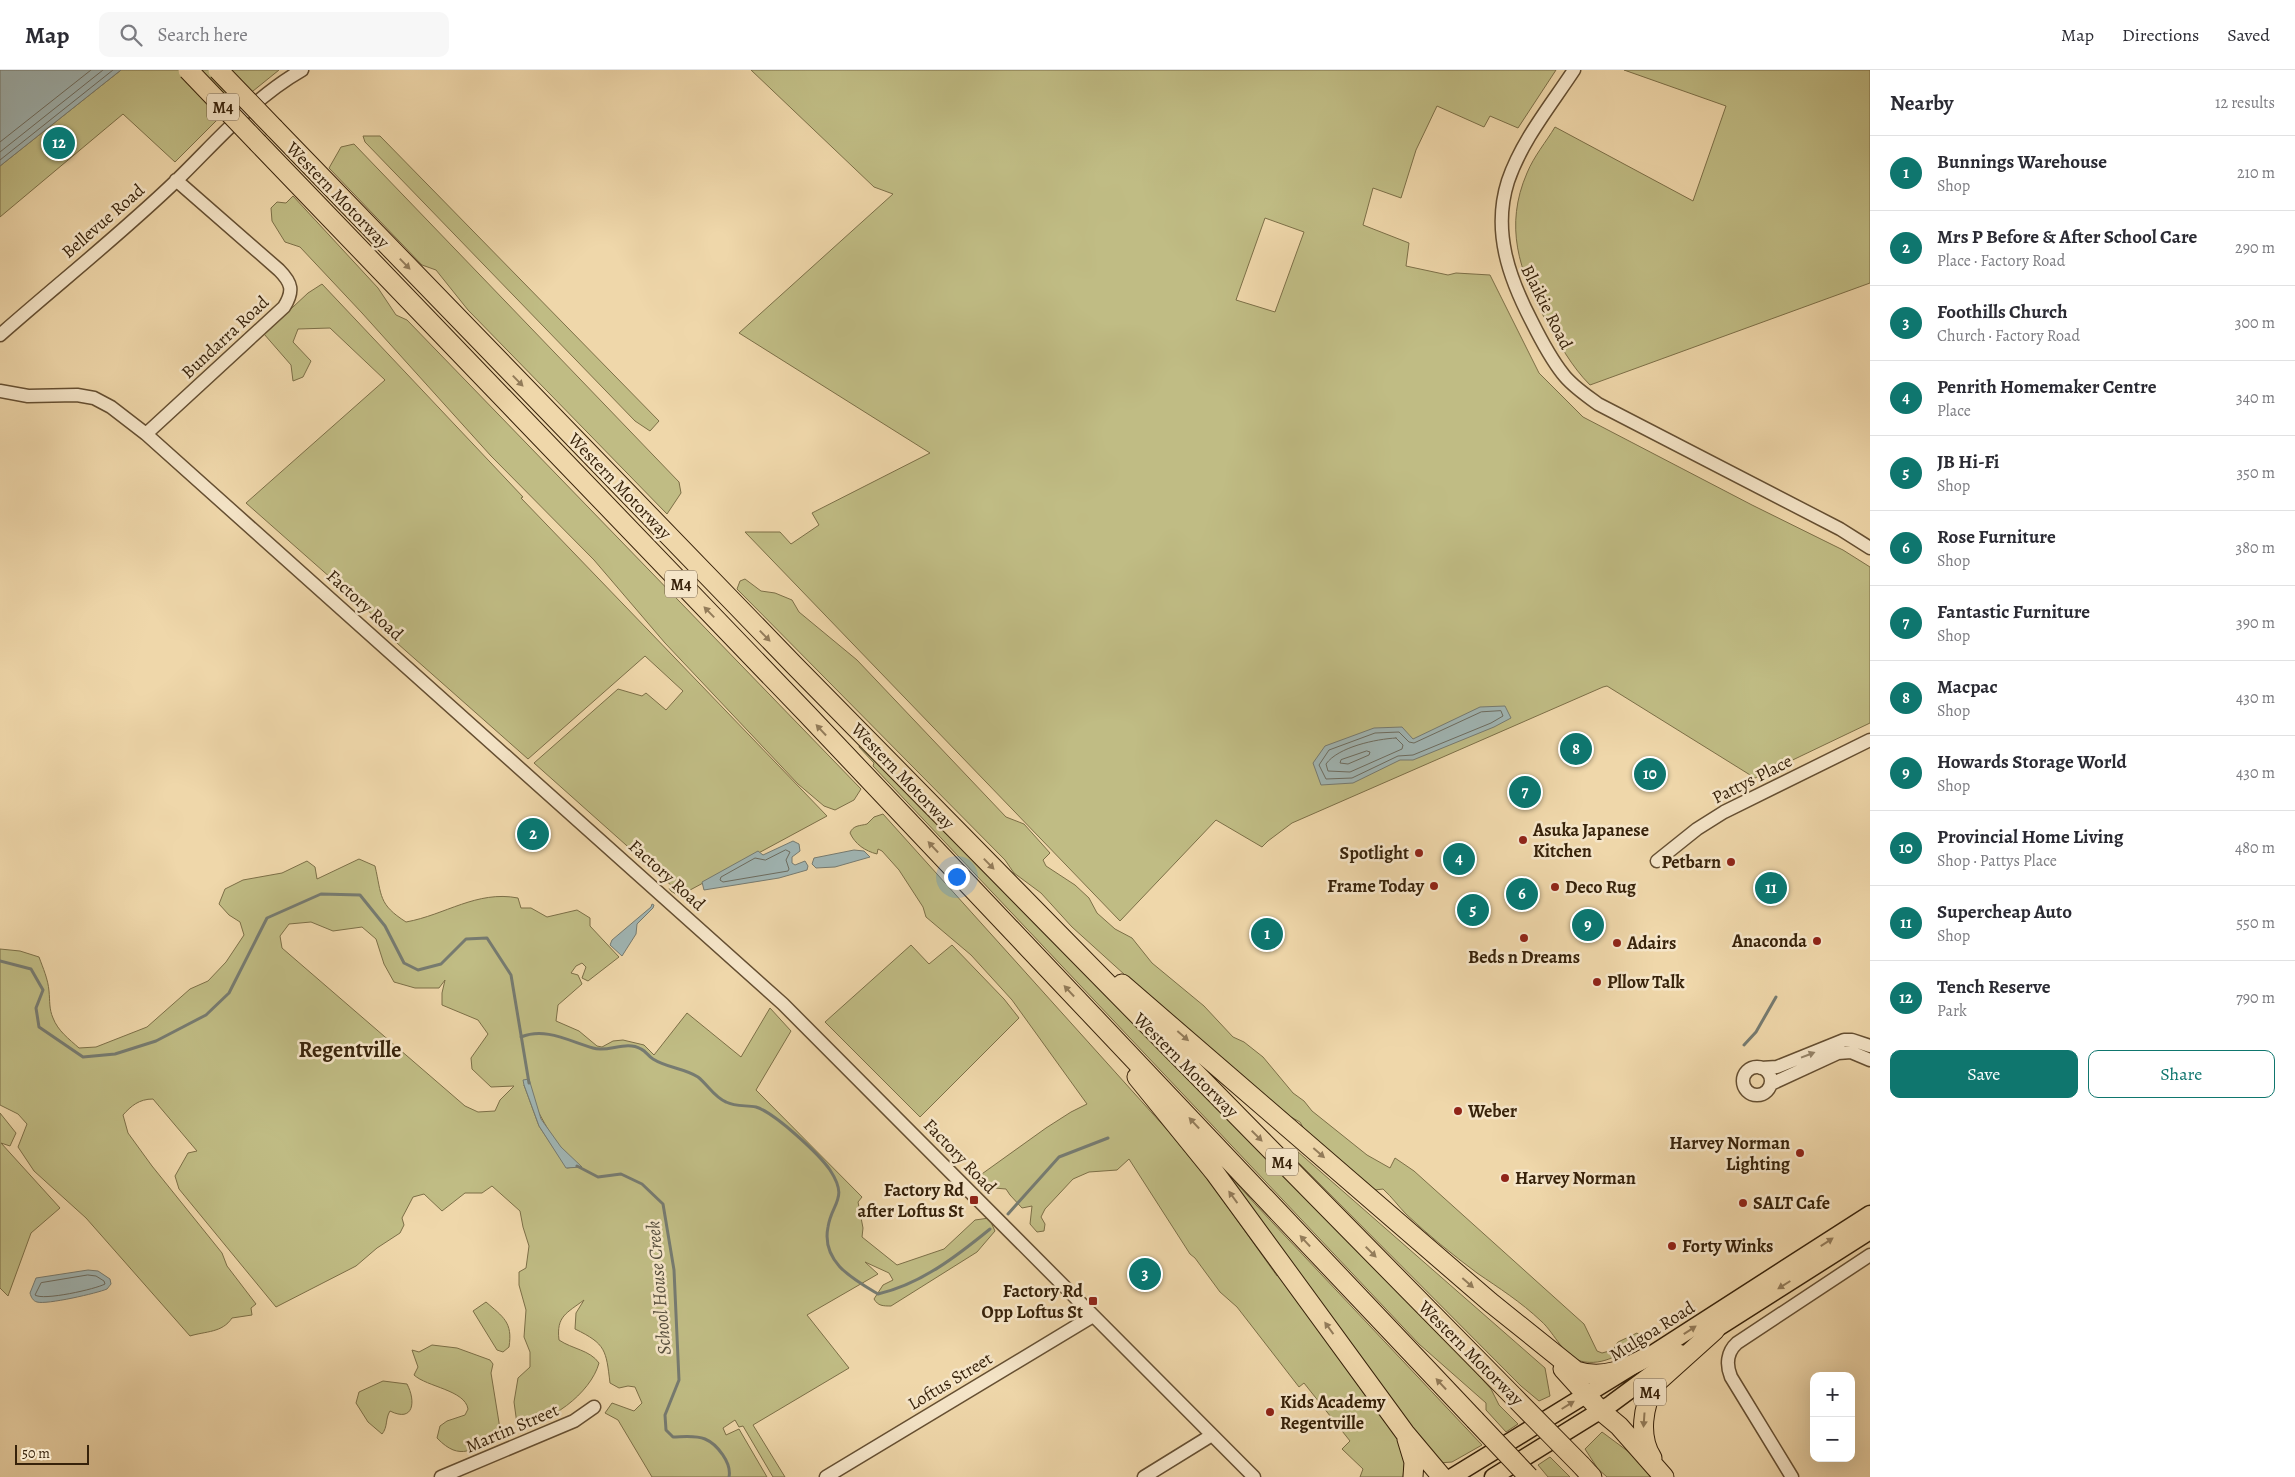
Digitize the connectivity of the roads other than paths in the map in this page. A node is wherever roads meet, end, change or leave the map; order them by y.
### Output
1 (188, 70) edge
2 (218, 70) edge
3 (302, 70) edge
4 (1574, 70) edge
5 (176, 180) junction
6 (0, 335) edge
7 (0, 391) edge
8 (146, 434) junction
9 (1870, 548) edge
10 (1870, 740) edge
11 (1657, 861) dead end
12 (1051, 927) junction
13 (1102, 1026) junction
14 (1870, 1046) edge
15 (1870, 1060) edge
16 (1761, 1068) junction
17 (1771, 1084) junction
18 (1870, 1214) edge
19 (1870, 1231) edge
20 (1870, 1255) edge
21 (1093, 1316) junction
22 (1715, 1330) junction
23 (1526, 1332) junction
24 (1649, 1356) junction
25 (1587, 1394) junction
26 (594, 1406) dead end
27 (1601, 1411) junction
28 (1405, 1433) junction
29 (1212, 1435) junction
30 (1586, 1471) edge
31 (441, 1477) edge
32 (827, 1477) edge
33 (1144, 1477) edge
34 (1254, 1477) edge
35 (1413, 1477) edge
36 (1442, 1477) edge
37 (1452, 1477) edge
38 (1493, 1477) edge
39 (1529, 1477) edge
40 (1664, 1477) edge
41 (1792, 1477) edge

13 -> 1 highway, Western Motorway / M4, bridge
2 -> 12 highway, Western Motorway / M4, bridge
3 - 5 street, Bellevue Road
4 - 9 street, Blaikie Road
5 - 6 street, Bellevue Road
5 - 8 street, Bundarra Road
7 - 8 street, Factory Road
8 - 21 street, Factory Road
10 - 11 street, Pattys Place
12 -> 23 highway
12 -> 30 highway, Western Motorway / M4, bridge
28 -> 13 highway, M4
39 -> 13 highway, Western Motorway / M4, bridge
16 -> 14 street
15 - 17 street
16 - 17 street
16 - 17 street
24 -> 18 main road, Mulgoa Road
19 -> 22 main road, Mulgoa Road
20 - 41 street
21 - 29 street, Factory Road
21 - 32 street, Loftus Street
22 - 27 main road, Mulgoa Road
22 -> 40 highway, M4
23 - 24 highway
23 - 25 highway
24 - 25 main road, Mulgoa Road
25 - 27 highway
37 -> 25 main road, Mulgoa Road
26 - 31 street, Martin Street
27 - 38 main road, Mulgoa Road
27 - 40 highway, M4
28 - 35 highway, M4
28 - 36 highway, M4
29 - 33 street
29 - 34 street, Factory Road

